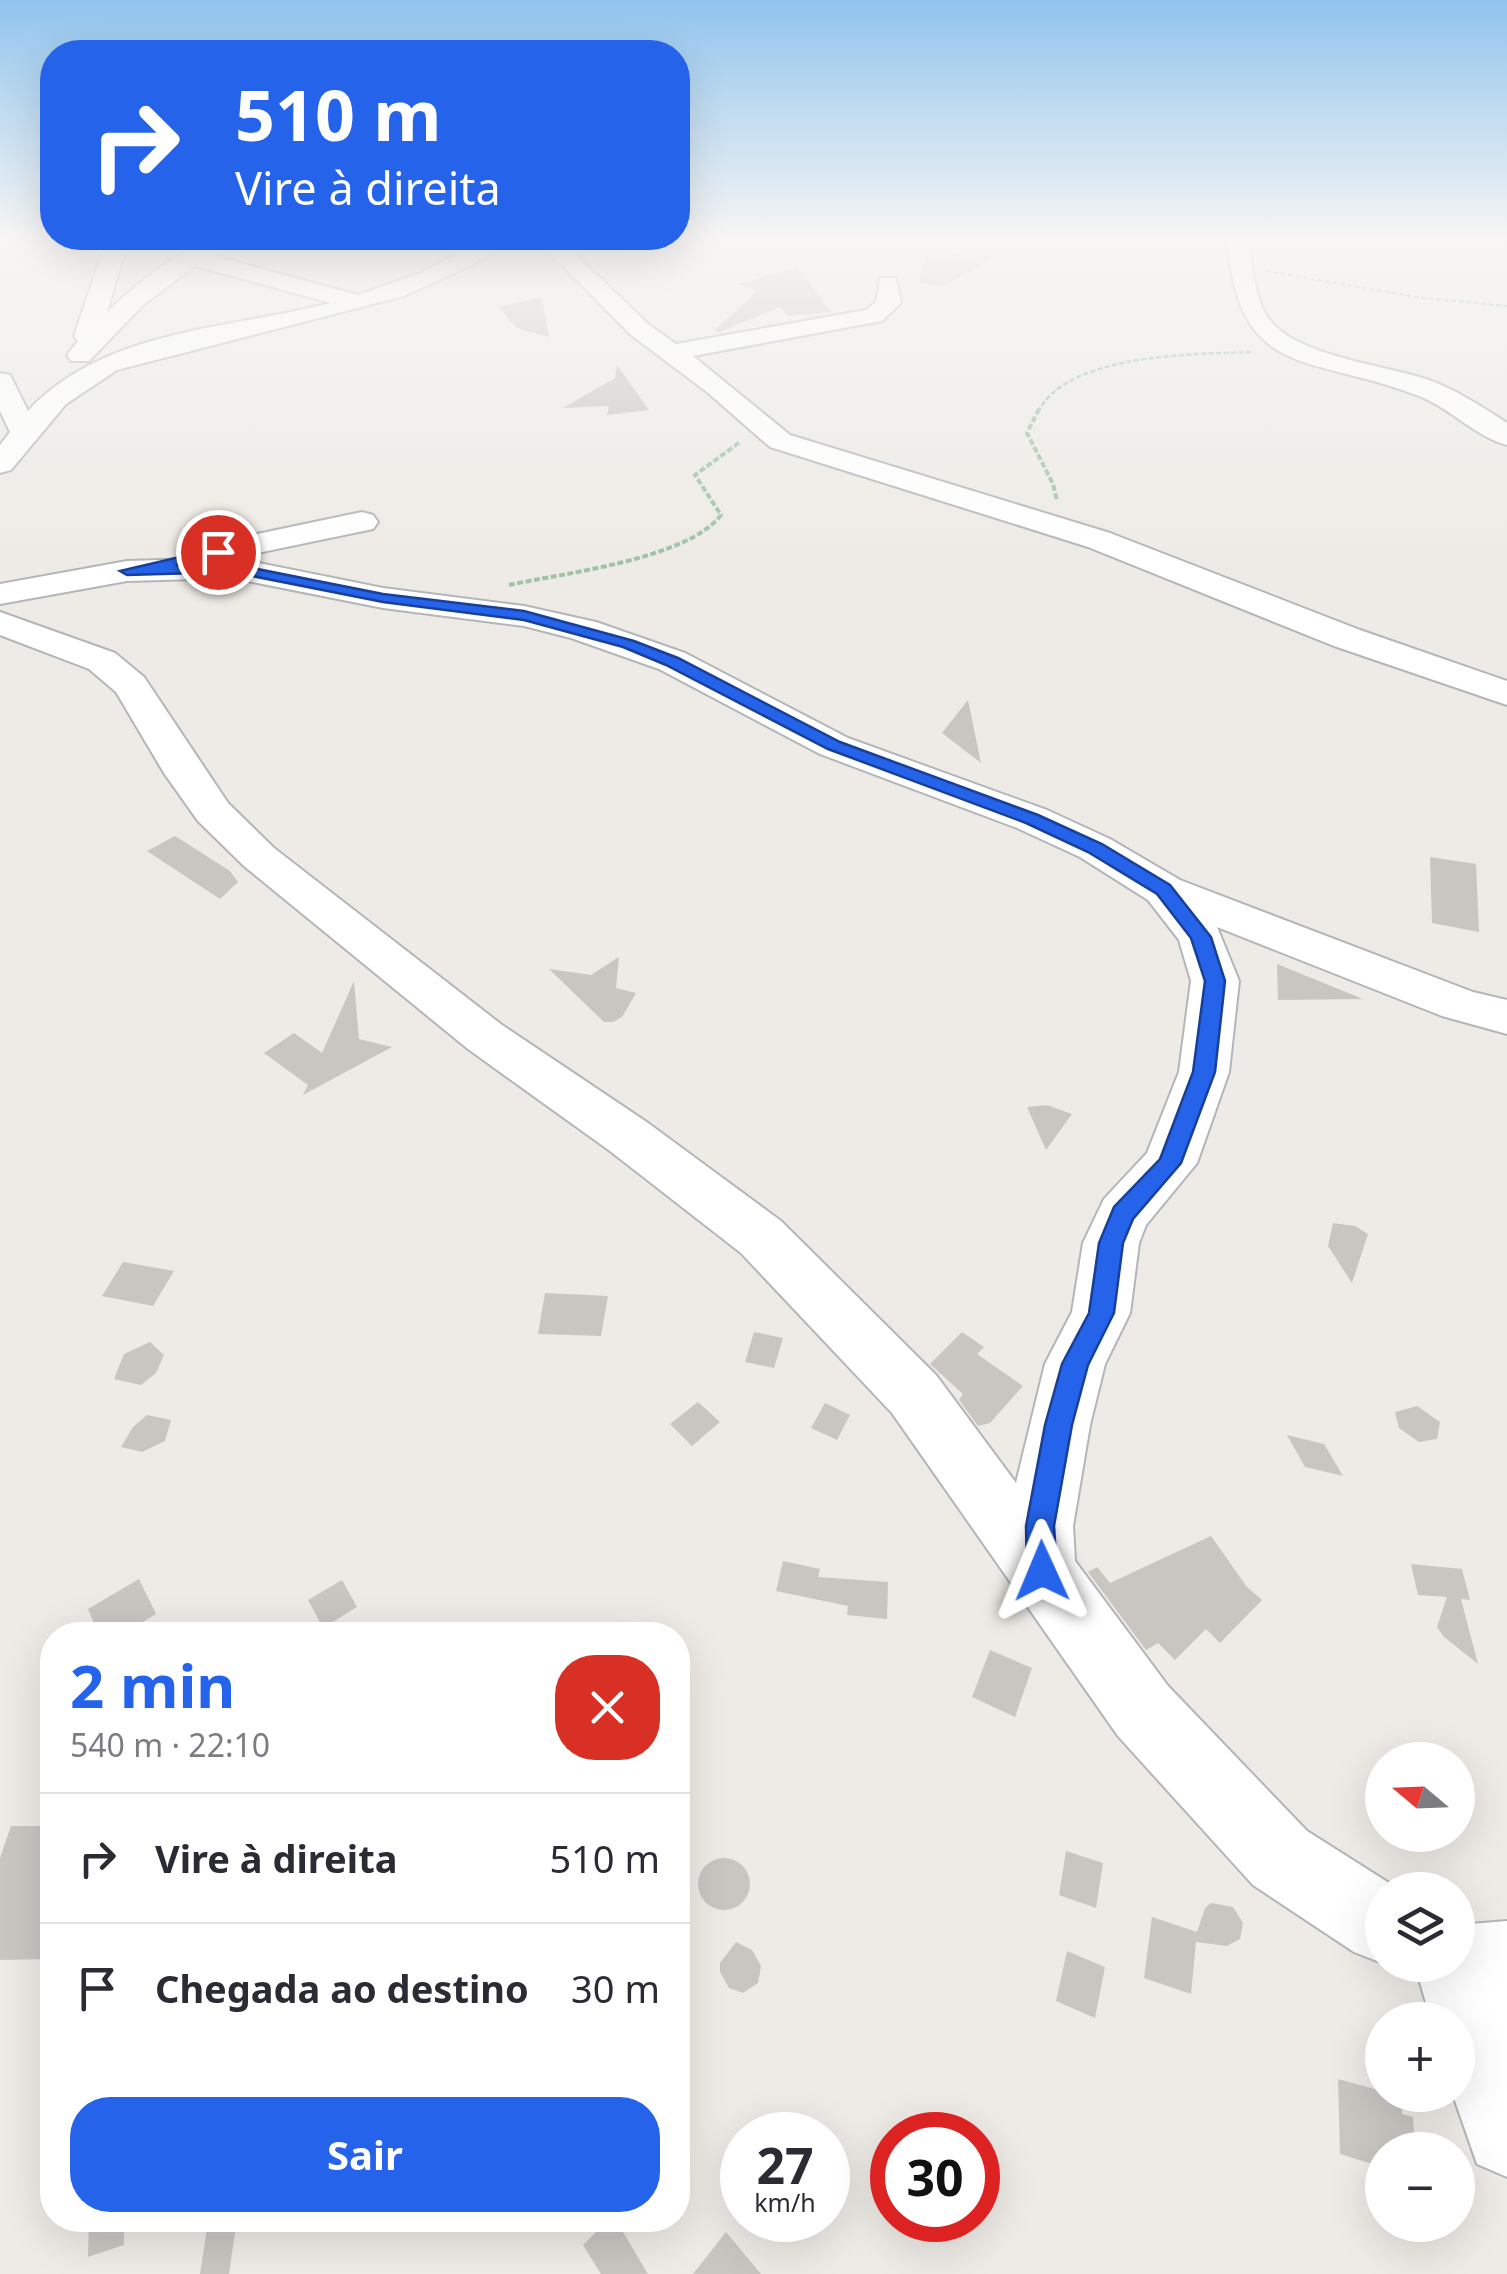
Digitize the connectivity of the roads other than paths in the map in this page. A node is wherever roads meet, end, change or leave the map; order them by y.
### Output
1 (84, 342) edge
2 (91, 342) edge
3 (183, 342) edge
4 (656, 342) edge
5 (728, 342) edge
6 (1291, 342) edge
7 (668, 353) junction
8 (80, 355) junction
9 (0, 381) edge
10 (66, 390) junction
11 (25, 434) junction
12 (1507, 436) edge
13 (0, 464) edge
14 (362, 522) dead end
15 (127, 571) junction
16 (9, 577) edge
17 (0, 623) edge
18 (1507, 694) edge
19 (1164, 890) junction
20 (1507, 1017) edge
21 (1042, 1571) junction
22 (1365, 1913) edge
23 (1507, 1962) edge
24 (1475, 1964) edge
25 (1461, 1982) edge
26 (1507, 2134) edge

1 - 8 street
2 - 8 street
3 - 10 street
4 - 7 street
5 - 7 street
6 - 12 street
7 - 18 street
8 - 10 street
9 - 11 street
10 - 11 street
11 - 13 street
14 - 15 street
15 - 16 street
15 - 19 street
17 - 21 street
19 - 20 street
19 - 21 street
21 - 22 street
23 - 24 street
25 - 26 street

